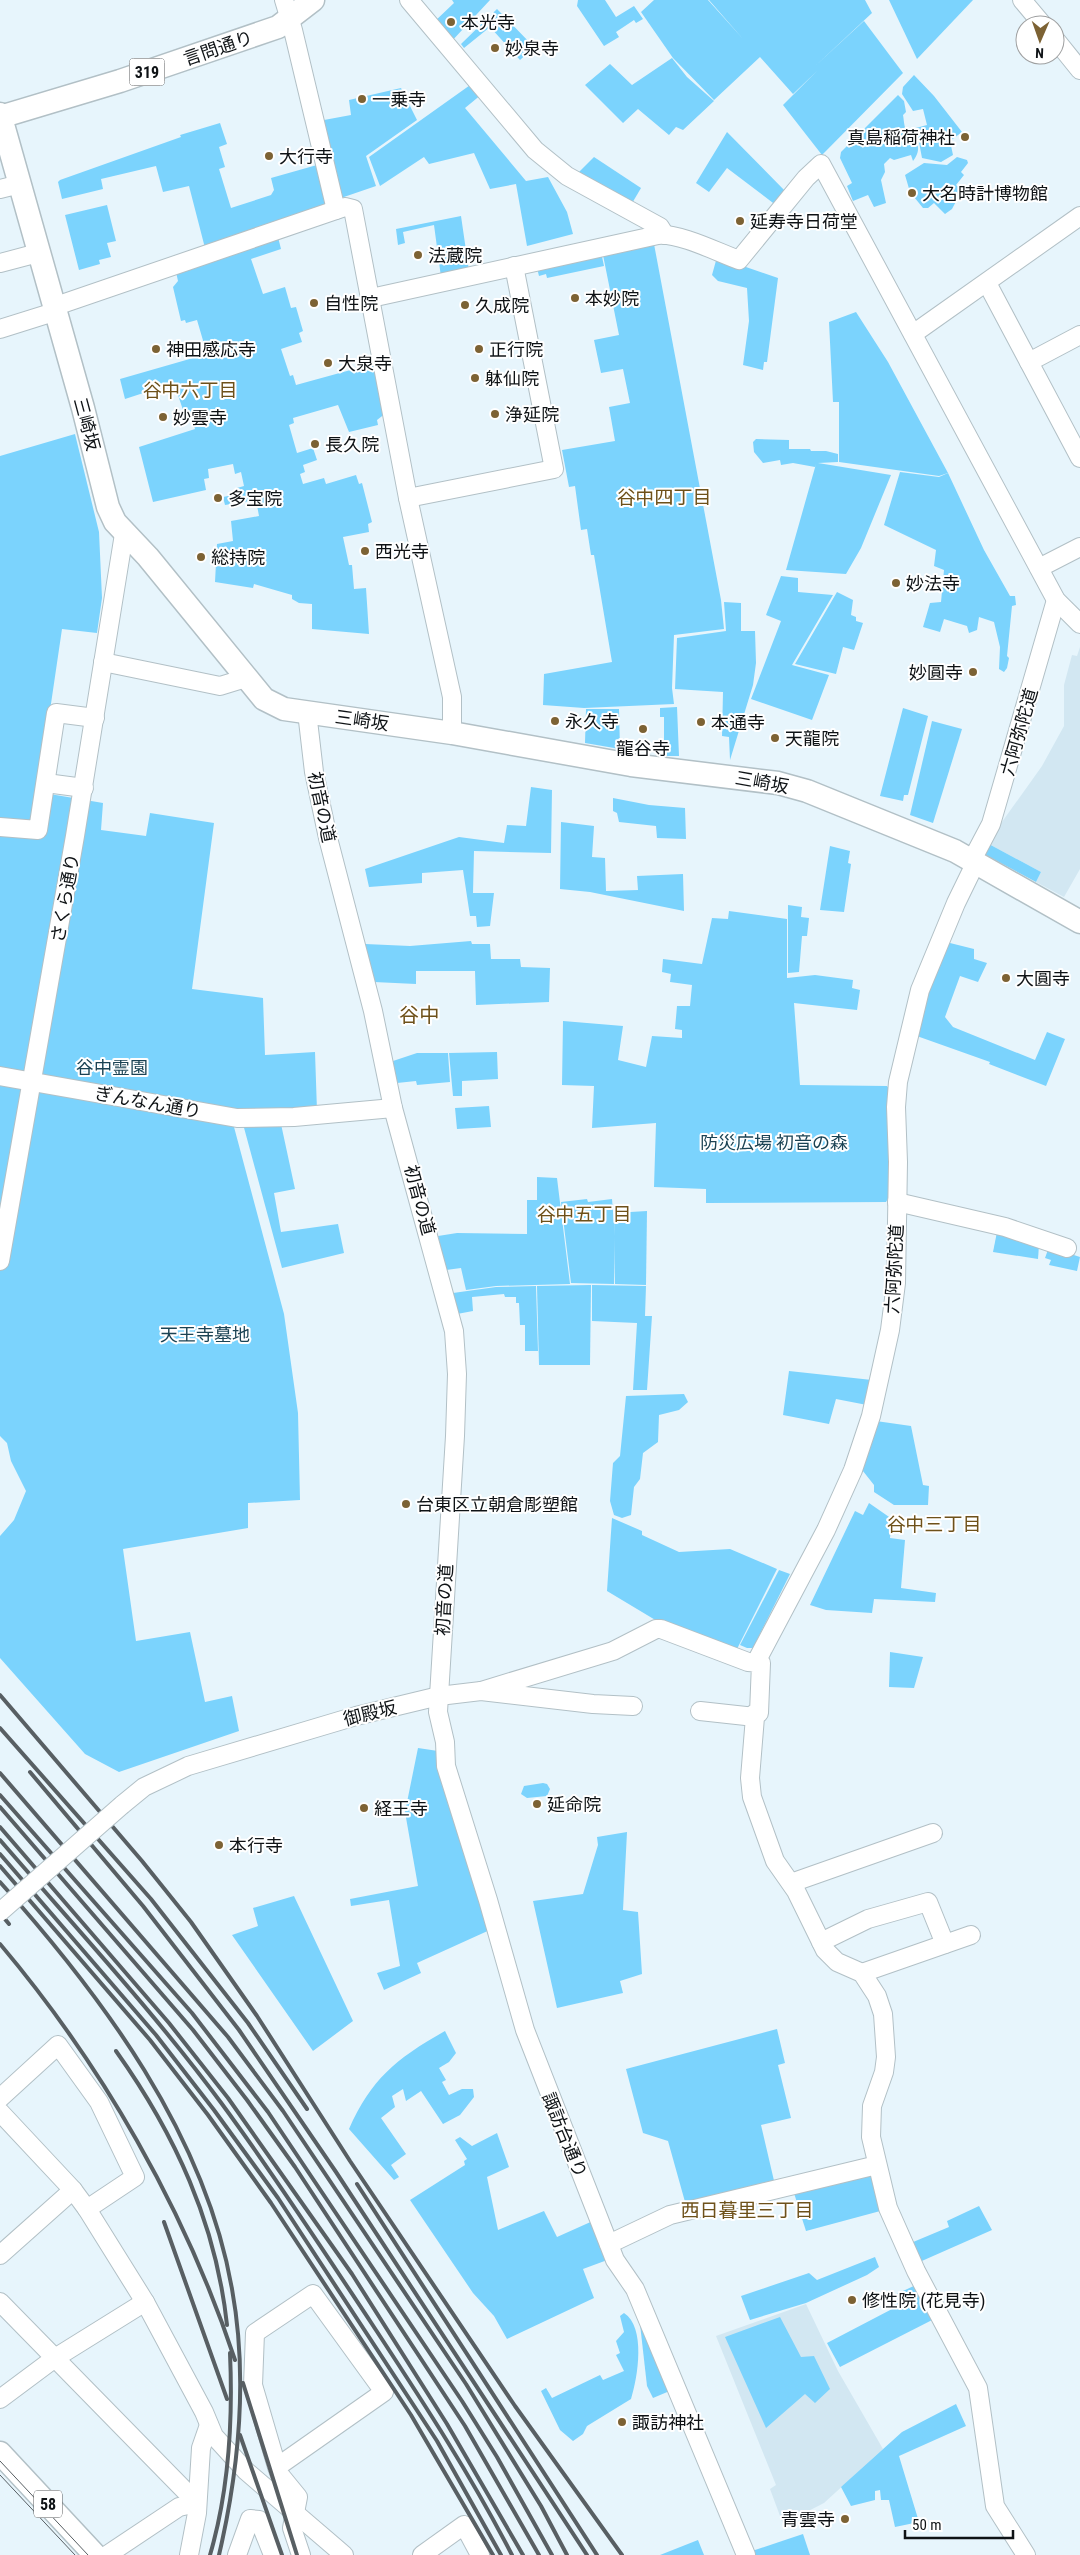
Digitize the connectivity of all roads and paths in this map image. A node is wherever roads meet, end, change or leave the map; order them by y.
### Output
1 (313, 0) edge
2 (409, 0) edge
3 (1022, 0) edge
4 (287, 9) edge
5 (1035, 15) edge
6 (1065, 51) edge
7 (1080, 70) edge
8 (0, 116) edge
9 (10, 186) edge
10 (336, 210) junction
11 (1080, 216) edge
12 (665, 235) junction
13 (38, 253) junction
14 (0, 263) edge
15 (514, 266) junction
16 (987, 283) junction
17 (371, 298) junction
18 (54, 310) junction
19 (0, 328) edge
20 (913, 334) junction
21 (1080, 335) edge
22 (1029, 362) junction
23 (1080, 458) edge
24 (408, 498) junction
25 (124, 534) junction
26 (1080, 547) edge
27 (1040, 568) junction
28 (1056, 600) junction
29 (1080, 624) edge
30 (103, 662) junction
31 (246, 678) junction
32 (307, 712) junction
33 (95, 718) junction
34 (452, 732) junction
35 (46, 783) junction
36 (84, 788) junction
37 (0, 827) edge
38 (974, 861) junction
39 (1080, 922) edge
40 (0, 1076) edge
41 (32, 1082) junction
42 (393, 1108) junction
43 (897, 1202) junction
44 (1067, 1248) dead end
45 (0, 1261) edge
46 (758, 1662) junction
47 (481, 1691) junction
48 (439, 1696) junction
49 (633, 1706) dead end
50 (700, 1711) dead end
51 (756, 1715) junction
52 (933, 1833) dead end
53 (791, 1883) junction
54 (0, 1912) edge
55 (971, 1935) dead end
56 (821, 1942) junction
57 (945, 1944) junction
58 (862, 1973) junction
59 (0, 2098) edge
60 (0, 2112) edge
61 (877, 2165) junction
62 (73, 2190) junction
63 (87, 2210) junction
64 (609, 2244) junction
65 (0, 2255) edge
66 (0, 2302) edge
67 (145, 2302) junction
68 (55, 2358) junction
69 (0, 2399) edge
70 (209, 2425) junction
71 (0, 2453) edge
72 (277, 2467) junction
73 (0, 2472) edge
74 (197, 2503) junction
75 (295, 2512) junction
76 (107, 2554) edge
77 (76, 2555) edge
78 (189, 2555) edge
79 (237, 2555) edge
80 (273, 2555) edge
81 (302, 2555) edge
82 (344, 2555) edge
83 (422, 2555) edge
84 (480, 2555) edge
85 (746, 2555) edge
86 (1026, 2555) edge

1 - 4 main road, 言問通り / 319
2 - 12 street
3 - 5 street
4 - 8 main road, 言問通り / 319
4 - 10 street
6 - 7 street
8 - 9 main road, 三崎坂
9 - 13 main road, 三崎坂
10 - 17 street
10 - 18 street
11 - 16 street
12 - 15 street
12 - 20 street
13 - 14 street
13 - 18 main road, 三崎坂
15 - 17 street
15 - 24 street
16 - 20 street
16 - 22 street
17 - 24 street
18 - 19 street
18 - 25 main road, 三崎坂
20 - 27 street
21 - 22 street
22 - 23 street
24 - 34 street
25 - 30 street, さくら通り
25 - 31 main road, 三崎坂
26 - 27 street
27 - 28 street
28 - 29 street
28 - 38 street, 六阿弥陀道
30 - 31 street
30 - 33 street, さくら通り
31 - 32 main road, 三崎坂
32 - 34 main road, 三崎坂
32 - 42 street, 初音の道
33 - 35 street
33 - 36 street, さくら通り
34 - 38 main road, 三崎坂
35 - 36 street
35 - 37 street
36 - 41 street, さくら通り
38 - 39 main road, 三崎坂
38 - 43 street, 六阿弥陀道
40 - 41 street, ぎんなん通り
41 - 42 street, ぎんなん通り
41 - 45 street, さくら通り
42 - 48 street, 初音の道
43 - 44 street
43 - 46 street, 六阿弥陀道
46 - 47 street
46 - 51 street
47 - 48 street, 御殿坂
47 - 49 street, 御殿坂
48 - 54 street, 御殿坂, bridge
48 - 64 street, 諏訪台通り
50 - 51 street
51 - 53 street
52 - 53 street
53 - 56 street
55 - 57 street
56 - 57 street
56 - 58 street
57 - 58 street
58 - 61 street
59 - 63 street
60 - 62 street
61 - 64 street
61 - 86 street
62 - 63 street
62 - 65 street
63 - 67 street
64 - 85 street, 諏訪台通り
66 - 68 street
67 - 68 street
67 - 70 street
68 - 69 street
68 - 74 street
70 - 74 street
70 - 75 street
71 - 76 main road, 58
72 - 72 street
72 - 75 street
73 - 77 main road, 58
74 - 76 street
74 - 78 street
75 - 81 street
75 - 82 street
79 - 80 street
83 - 84 street

